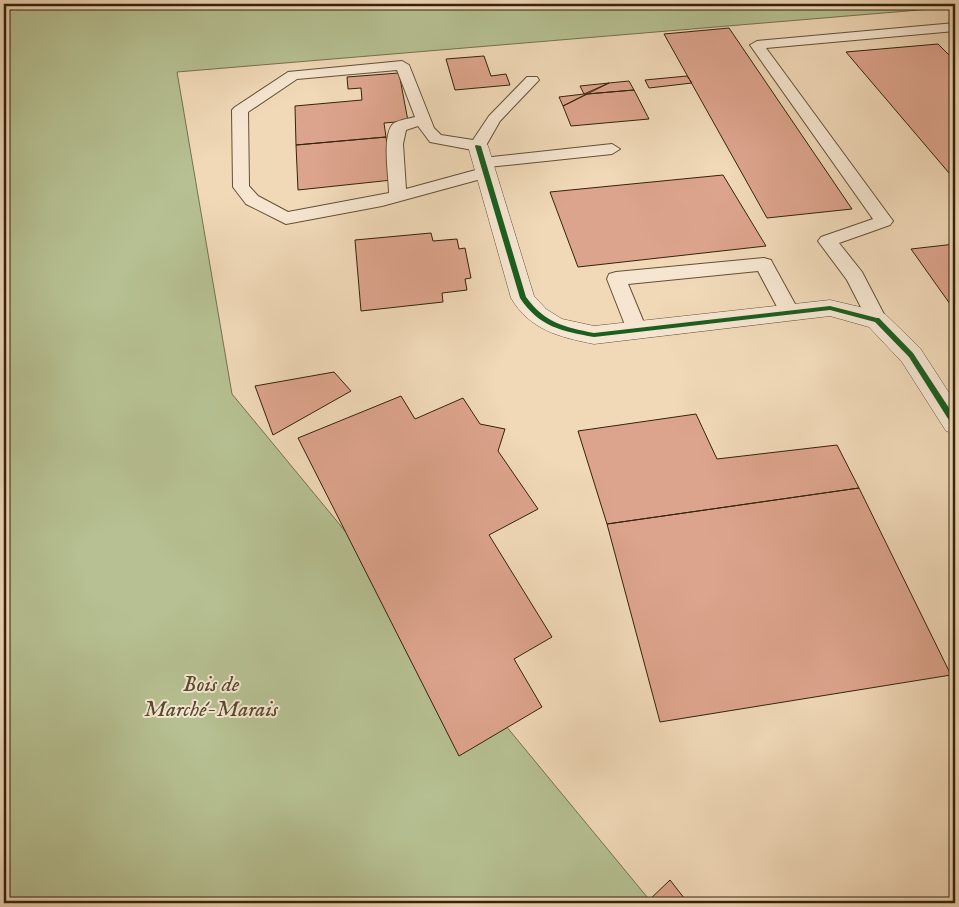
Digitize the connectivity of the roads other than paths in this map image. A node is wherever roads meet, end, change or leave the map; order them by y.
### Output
1 (955, 27) edge
2 (532, 80) dead end
3 (423, 119) junction
4 (612, 149) dead end
5 (482, 160) junction
6 (398, 196) junction
7 (790, 313) junction
8 (877, 320) junction
9 (637, 330) junction
10 (955, 423) edge

1 - 8 lane
2 - 5 lane
3 - 5 lane
3 - 6 lane
3 - 6 lane
4 - 5 lane
5 - 6 lane
5 - 9 street
7 - 8 street
7 - 9 street
7 - 9 lane
8 - 10 street

